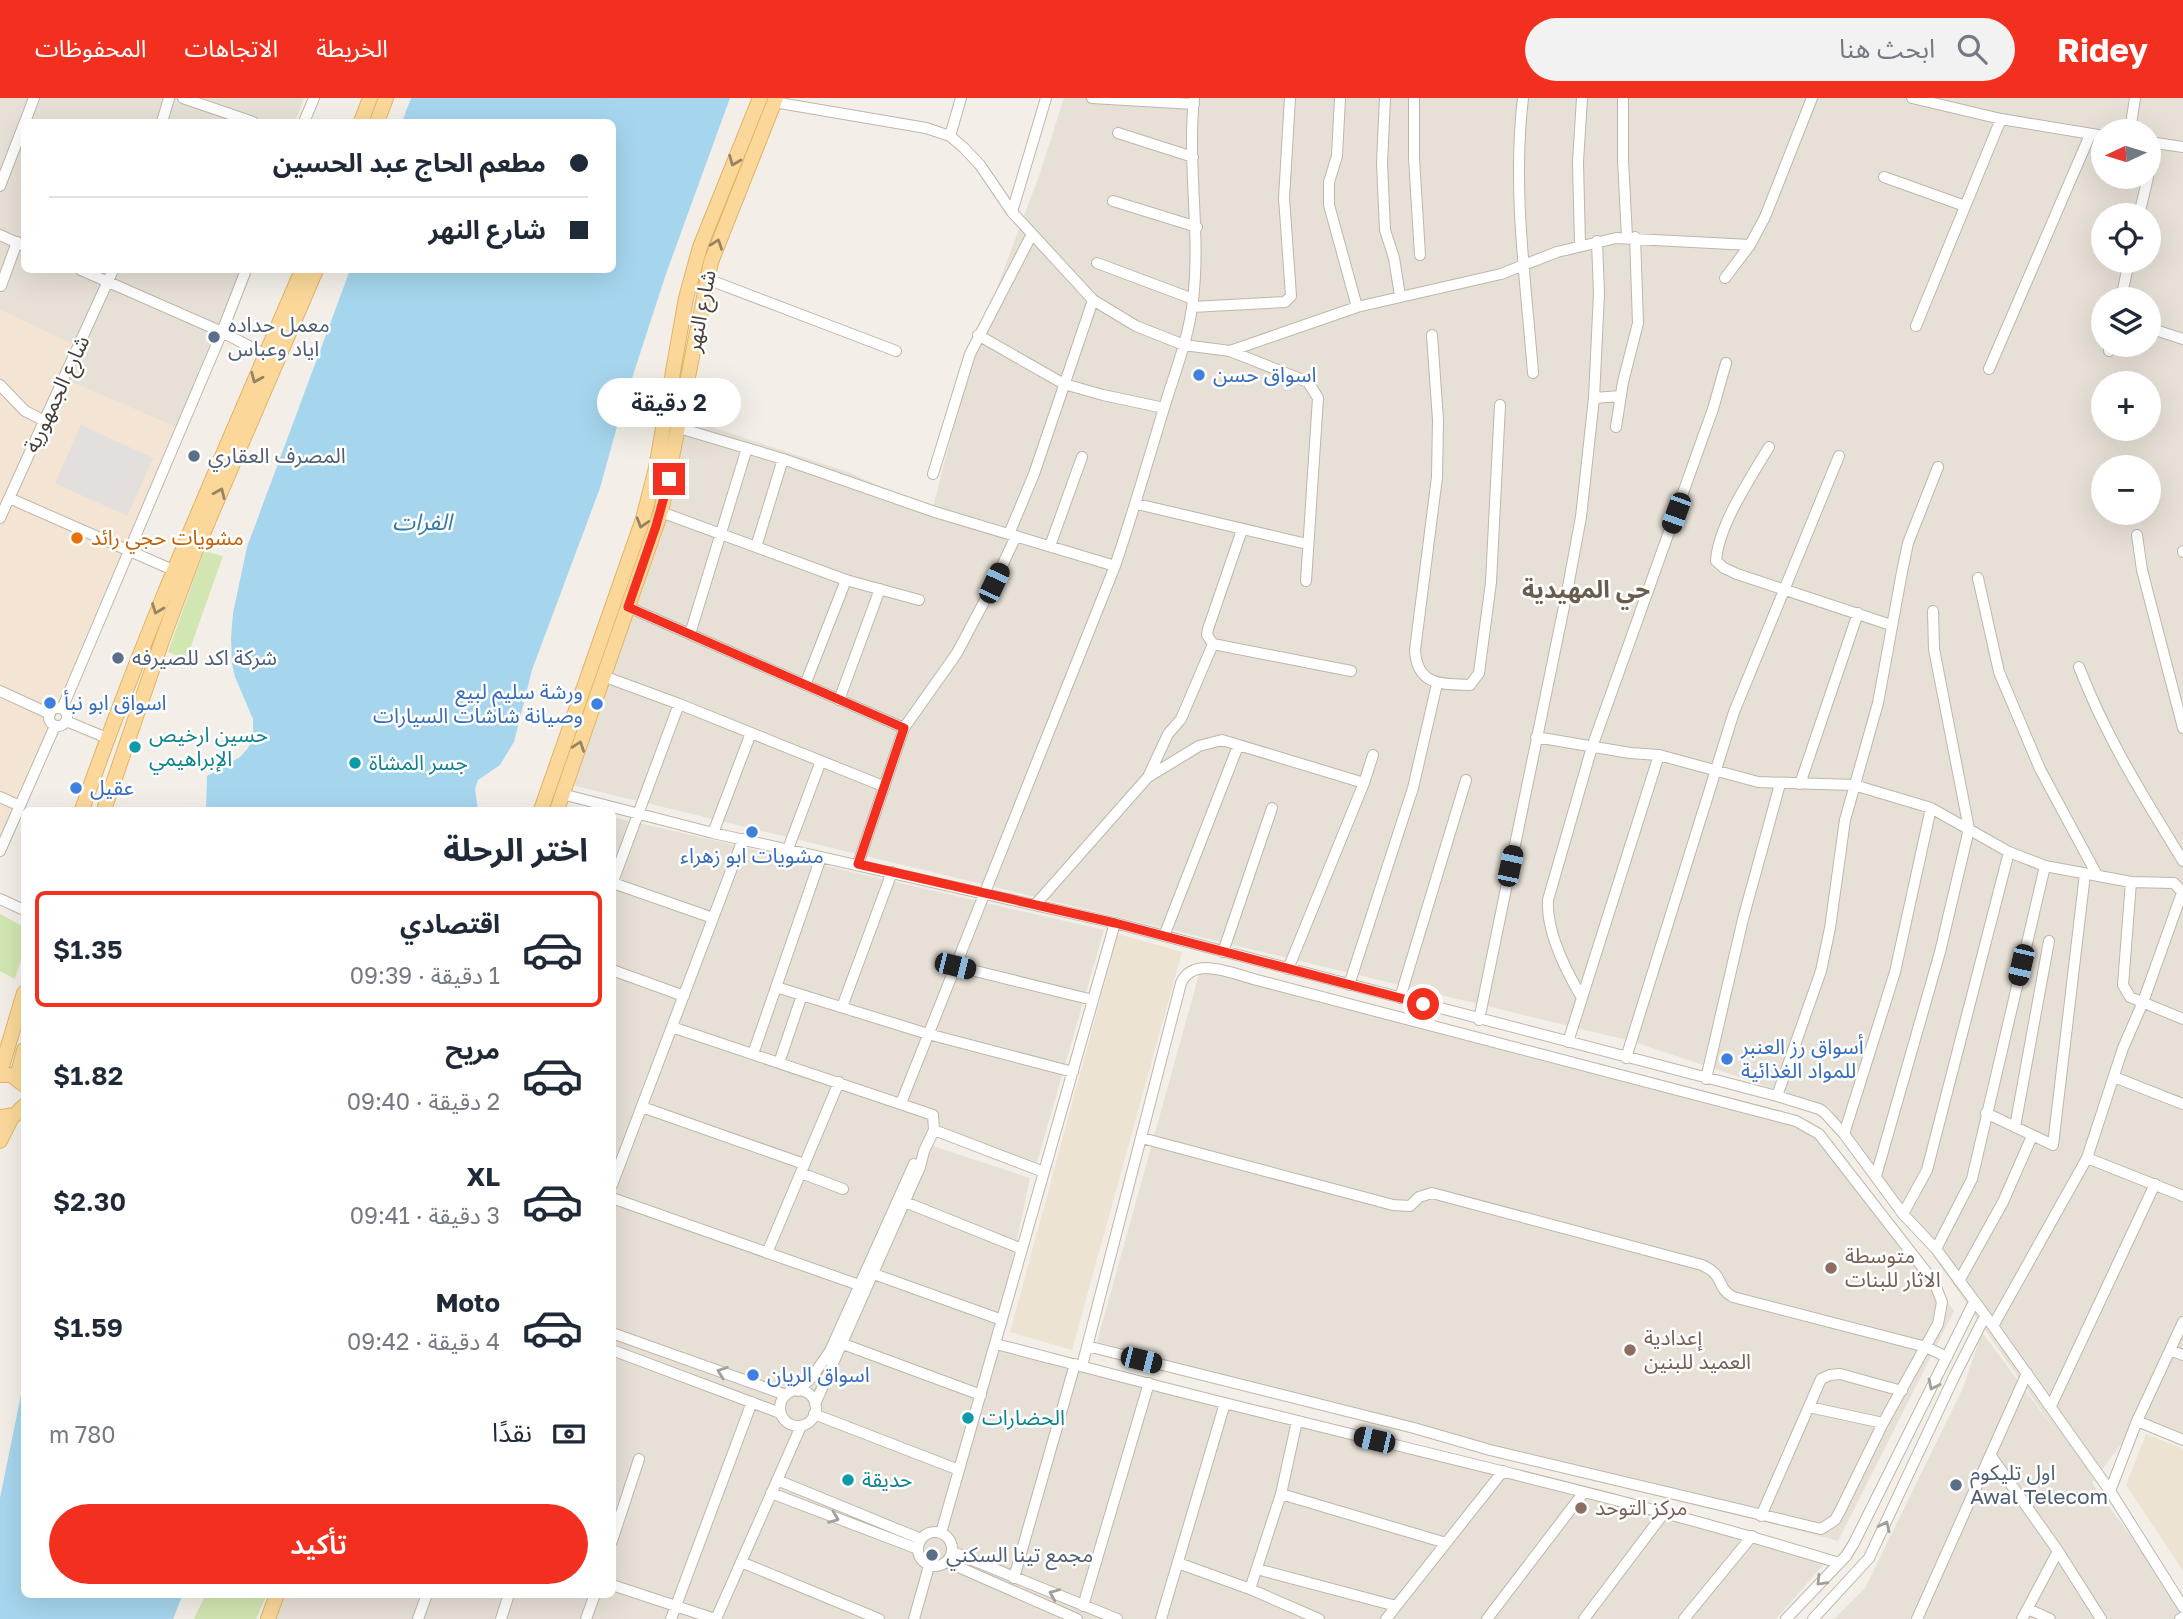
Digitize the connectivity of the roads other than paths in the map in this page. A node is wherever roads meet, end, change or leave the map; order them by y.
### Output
1 (34, 98) edge
2 (169, 98) edge
3 (183, 98) edge
4 (314, 98) edge
5 (370, 98) edge
6 (386, 98) edge
7 (961, 98) edge
8 (1046, 98) edge
9 (1091, 98) edge
10 (1290, 98) edge
11 (1340, 98) edge
12 (1385, 98) edge
13 (1414, 98) edge
14 (1523, 98) edge
15 (1582, 98) edge
16 (1623, 98) edge
17 (1812, 98) edge
18 (1912, 98) edge
19 (2135, 98) edge
20 (1145, 99) edge
21 (770, 100) edge
22 (1194, 101) edge
23 (1960, 103) edge
24 (26, 119) edge
25 (163, 119) edge
26 (244, 119) edge
27 (305, 119) edge
28 (362, 119) edge
29 (378, 119) edge
30 (2001, 119) junction
31 (2132, 119) edge
32 (1118, 133) dead end
33 (2090, 135) joint
34 (950, 136) junction
35 (2161, 143) edge
36 (21, 146) edge
37 (2183, 147) edge
38 (1193, 157) junction
39 (1884, 177) dead end
40 (0, 186) edge
41 (1113, 201) dead end
42 (1965, 206) junction
43 (1012, 212) junction
44 (1197, 227) junction
45 (1032, 234) junction
46 (0, 236) edge
47 (1631, 237) junction
48 (1597, 241) junction
49 (21, 244) edge
50 (1580, 245) junction
51 (1750, 245) junction
52 (1420, 255) dead end
53 (1097, 263) dead end
54 (1525, 265) junction
55 (89, 273) edge
56 (112, 273) edge
57 (245, 273) edge
58 (301, 273) edge
59 (314, 273) edge
60 (1725, 278) dead end
61 (707, 279) junction
62 (109, 281) junction
63 (1, 286) edge
64 (1400, 296) junction
65 (1093, 300) junction
66 (294, 303) junction
67 (1193, 303) junction
68 (1357, 307) junction
69 (1916, 326) dead end
70 (222, 332) junction
71 (2161, 332) edge
72 (978, 335) junction
73 (1432, 335) dead end
74 (2183, 339) edge
75 (1184, 345) junction
76 (895, 351) dead end
77 (1230, 351) junction
78 (266, 355) junction
79 (1726, 363) dead end
80 (1989, 369) dead end
81 (1534, 373) dead end
82 (1064, 384) junction
83 (0, 385) edge
84 (1620, 396) junction
85 (1594, 398) junction
86 (1500, 405) dead end
87 (1164, 408) junction
88 (45, 421) junction
89 (678, 428) junction
90 (1616, 428) dead end
91 (1769, 447) dead end
92 (747, 448) junction
93 (1839, 456) dead end
94 (1082, 457) dead end
95 (783, 459) junction
96 (1938, 467) dead end
97 (933, 474) dead end
98 (9, 498) junction
99 (1137, 504) junction
100 (661, 512) junction
101 (0, 519) edge
102 (1242, 530) junction
103 (720, 534) junction
104 (1012, 535) junction
105 (2137, 535) dead end
106 (1307, 544) junction
107 (1050, 546) junction
108 (756, 547) junction
109 (128, 551) junction
110 (637, 560) junction
111 (1115, 566) junction
112 (173, 570) junction
113 (1978, 578) dead end
114 (846, 580) junction
115 (1306, 581) dead end
116 (880, 589) junction
117 (1783, 591) junction
118 (919, 600) dead end
119 (628, 607) junction
120 (1933, 611) dead end
121 (1858, 613) junction
122 (1891, 625) junction
123 (690, 634) junction
124 (1213, 644) junction
125 (2080, 667) dead end
126 (1351, 671) dead end
127 (603, 676) junction
128 (1437, 684) junction
129 (805, 685) junction
130 (0, 691) edge
131 (839, 700) junction
132 (679, 704) junction
133 (50, 714) junction
134 (64, 715) junction
135 (55, 726) junction
136 (2183, 727) edge
137 (904, 728) junction
138 (751, 733) junction
139 (1536, 737) junction
140 (107, 738) junction
141 (1238, 746) junction
142 (1592, 747) junction
143 (1373, 755) dead end
144 (1659, 755) junction
145 (821, 761) junction
146 (1716, 771) junction
147 (1148, 777) junction
148 (1466, 780) dead end
149 (1364, 783) junction
150 (1780, 784) junction
151 (1800, 784) junction
152 (1854, 785) junction
153 (883, 786) junction
154 (562, 794) junction
155 (0, 797) edge
156 (20, 806) junction
157 (83, 807) edge
158 (105, 807) edge
159 (542, 807) edge
160 (558, 807) edge
161 (608, 807) edge
162 (1272, 808) dead end
163 (1931, 808) junction
164 (616, 809) edge
165 (637, 815) junction
166 (1969, 829) junction
167 (713, 833) junction
168 (743, 839) junction
169 (788, 849) junction
170 (0, 851) edge
171 (2009, 852) junction
172 (821, 857) junction
173 (2183, 861) edge
174 (858, 864) junction
175 (2045, 866) junction
176 (892, 872) junction
177 (616, 874) edge
178 (2085, 874) junction
179 (2097, 875) junction
180 (2131, 882) junction
181 (616, 884) edge
182 (2183, 891) edge
183 (984, 892) junction
184 (0, 899) edge
185 (1035, 905) junction
186 (21, 909) edge
187 (713, 918) junction
188 (1115, 923) junction
189 (1164, 936) junction
190 (2049, 941) dead end
191 (1223, 952) junction
192 (1261, 962) junction
193 (955, 966) junction
194 (1288, 969) junction
195 (616, 973) edge
196 (1256, 980) junction
197 (1349, 985) junction
198 (776, 987) junction
199 (802, 995) junction
200 (684, 996) junction
201 (1400, 998) junction
202 (1582, 998) junction
203 (1093, 1000) junction
204 (2143, 1002) junction
205 (21, 1003) edge
206 (842, 1007) junction
207 (2183, 1019) edge
208 (1479, 1020) junction
209 (672, 1027) junction
210 (928, 1034) junction
211 (1568, 1042) junction
212 (753, 1054) junction
213 (1626, 1058) junction
214 (779, 1063) junction
215 (1073, 1072) junction
216 (0, 1074) edge
217 (2114, 1077) junction
218 (1706, 1079) junction
219 (21, 1081) edge
220 (839, 1082) junction
221 (1777, 1096) junction
222 (901, 1103) junction
223 (2183, 1104) edge
224 (642, 1107) junction
225 (1986, 1113) junction
226 (15, 1114) edge
227 (2015, 1127) junction
228 (934, 1130) junction
229 (1844, 1133) junction
230 (2032, 1136) junction
231 (1142, 1138) junction
232 (0, 1141) edge
233 (924, 1150) junction
234 (2087, 1158) junction
235 (802, 1169) junction
236 (1044, 1172) junction
237 (616, 1175) edge
238 (1876, 1176) junction
239 (2155, 1184) junction
240 (843, 1189) dead end
241 (2183, 1196) edge
242 (616, 1199) edge
243 (905, 1202) junction
244 (1903, 1214) junction
245 (1022, 1249) junction
246 (1936, 1249) junction
247 (767, 1253) junction
248 (874, 1273) junction
249 (1959, 1281) junction
250 (859, 1285) junction
251 (1974, 1302) junction
252 (1985, 1316) junction
253 (1002, 1320) junction
254 (2183, 1322) edge
255 (1993, 1326) junction
256 (616, 1334) edge
257 (843, 1344) junction
258 (996, 1344) junction
259 (1087, 1346) junction
260 (1926, 1347) junction
261 (2170, 1350) junction
262 (616, 1351) edge
263 (2183, 1355) edge
264 (1947, 1357) junction
265 (1078, 1365) junction
266 (2027, 1373) junction
267 (1149, 1383) junction
268 (798, 1391) junction
269 (1902, 1391) junction
270 (786, 1395) junction
271 (981, 1395) junction
272 (752, 1402) junction
273 (1225, 1403) junction
274 (2051, 1406) junction
275 (1809, 1407) junction
276 (815, 1409) junction
277 (780, 1413) junction
278 (1297, 1421) junction
279 (2137, 1421) junction
280 (1884, 1423) junction
281 (801, 1426) junction
282 (2183, 1440) edge
283 (1991, 1455) junction
284 (639, 1459) dead end
285 (959, 1470) junction
286 (1503, 1471) junction
287 (777, 1480) junction
288 (2110, 1490) junction
289 (1584, 1492) junction
290 (771, 1493) junction
291 (1281, 1494) junction
292 (1664, 1513) junction
293 (1761, 1516) junction
294 (616, 1529) edge
295 (942, 1533) junction
296 (1752, 1536) junction
297 (1446, 1543) junction
298 (919, 1544) junction
299 (2059, 1551) junction
300 (950, 1557) junction
301 (741, 1562) junction
302 (1178, 1563) junction
303 (1839, 1563) junction
304 (929, 1566) junction
305 (1257, 1569) junction
306 (1014, 1578) junction
307 (616, 1586) edge
308 (1250, 1588) junction
309 (276, 1598) edge
310 (426, 1598) edge
311 (508, 1598) edge
312 (594, 1598) edge
313 (676, 1606) junction
314 (1083, 1606) junction
315 (1396, 1606) junction
316 (2183, 1607) edge
317 (2025, 1614) edge
318 (268, 1619) edge
319 (418, 1619) edge
320 (501, 1619) edge
321 (586, 1619) edge
322 (671, 1619) edge
323 (716, 1619) edge
324 (879, 1619) edge
325 (914, 1619) edge
326 (1077, 1619) edge
327 (1117, 1619) edge
328 (1161, 1619) edge
329 (1319, 1619) edge
330 (1386, 1619) edge
331 (1487, 1619) edge
332 (1584, 1619) edge
333 (1684, 1619) edge
334 (1786, 1619) edge
335 (1815, 1619) edge
336 (1917, 1619) edge
337 (2050, 1619) edge
338 (2101, 1619) edge

1 - 24 street
2 - 25 street
3 - 26 street
4 - 27 street
5 - 28 main road
6 - 29 main road
7 - 34 street
8 - 43 street
9 - 20 street
10 - 67 street
11 - 68 street
12 - 64 street
13 - 52 street
14 - 54 street
15 - 50 street
16 - 47 street
17 - 51 street
18 - 23 street
19 - 31 street
20 - 22 street
21 - 34 street
61 -> 21 main road, شارع النهر
21 -> 110 main road, شارع النهر
22 - 38 street
23 - 30 street
30 - 33 street
30 - 42 street
32 - 38 street
33 - 80 street
34 - 43 street
35 - 37 street
36 - 40 street
38 - 44 street
39 - 42 street
41 - 44 street
42 - 69 street
43 - 45 street
44 - 67 street
45 - 65 street
45 - 72 street
46 - 49 street
47 - 48 street
47 - 51 street
47 - 84 street
48 - 50 street
48 - 85 street
49 - 63 street
50 - 54 street
51 - 60 street
53 - 67 street
54 - 64 street
54 - 81 street
55 - 62 street
56 - 62 street, شارع الجمهورية
57 - 70 street
58 - 66 main road
59 - 66 main road
61 - 76 street
61 - 89 main road, شارع النهر
62 - 70 street
62 - 88 street, شارع الجمهورية
64 - 68 street
65 - 75 street
65 - 82 street
66 - 78 main road
158 -> 66 main road
67 - 75 street
68 - 77 street
70 - 78 street
70 - 109 street
71 - 74 street
72 - 82 street
72 - 97 street
73 - 128 street
75 - 77 street
75 - 87 street
77 - 106 street
78 -> 112 main road
79 - 142 street
82 - 87 street
82 - 104 street
83 - 88 street
84 - 85 street
84 - 90 street
85 - 139 street
86 - 128 street
87 - 99 street
88 - 98 street, شارع الجمهورية
89 - 92 street
89 - 100 main road, شارع النهر
91 - 117 street
92 - 95 street
92 - 103 street
93 - 117 street
94 - 107 street
95 - 104 street
95 - 108 street
96 - 122 street
98 - 101 street, شارع الجمهورية
98 - 109 street
99 - 102 street
99 - 111 street
100 - 103 street
100 - 110 main road, شارع النهر
102 - 106 street
102 - 124 street
103 - 108 street
103 - 123 street
104 - 107 street
104 - 137 street
105 - 136 street
106 - 115 street
107 - 111 street
108 - 114 street
109 - 112 street
109 - 134 street
110 - 119 main road, شارع النهر
110 - 159 main road, شارع النهر
111 - 183 street
112 -> 140 main road
113 - 179 street
114 - 116 street
114 - 129 street
116 - 118 street
116 - 131 street
117 - 121 street
117 - 146 street
119 - 123 street
119 - 127 main road, شارع النهر
120 - 166 street
121 - 122 street
121 - 151 street
122 - 152 street
123 - 129 street
124 - 126 street
124 - 147 street
125 - 173 street
127 - 132 street
154 -> 127 main road, شارع النهر
128 - 197 street
129 - 131 street
130 - 133 street
131 - 137 street
132 - 138 street
132 - 165 street
133 - 134 street
133 - 135 street
134 - 135 street
134 - 140 street
135 - 156 street
137 - 153 street
138 - 145 street
138 - 167 street
139 - 142 street
139 - 208 street
140 - 157 main road
141 - 147 street
141 - 149 street
141 - 189 street
142 - 144 street
142 - 202 street
143 - 149 street
144 - 146 street
144 - 202 street
145 - 153 street
145 - 169 street
146 - 150 street
146 - 213 street
147 - 185 street
148 - 201 street
149 - 194 street
150 - 151 street
150 - 218 street
151 - 152 street
152 - 163 street
152 - 221 street
153 - 174 street
154 - 160 main road, شارع النهر
154 - 161 street
155 - 156 street
156 - 170 street
162 - 191 street
163 - 166 street
163 - 229 street
164 - 165 street
165 - 167 street
165 - 177 street
166 - 171 street
166 - 238 street
167 - 168 street
168 - 169 street
168 - 187 street
169 - 172 street
171 - 175 street
171 - 244 street
172 - 174 street
172 - 198 street
174 - 176 street
175 - 178 street
175 - 225 street
176 - 183 street
176 - 206 street
178 - 179 street
178 - 230 street
179 - 180 street
180 - 182 street
180 - 204 street
181 - 187 street
182 - 204 street
183 - 185 street
183 - 193 street
184 - 186 street
185 - 188 street
187 - 200 street
188 - 189 street
188 - 203 street
189 - 191 street
190 - 227 street
191 - 192 street
192 - 194 street
192 - 196 street
193 - 203 street
193 - 210 street
194 - 197 street
195 - 200 street
196 - 231 street
196 - 260 street
197 - 201 street
198 - 199 street
198 - 212 street
199 - 206 street
199 - 214 street
200 - 209 street
201 - 208 street
202 - 211 street
203 - 215 street
204 - 207 street
204 - 217 street
205 - 216 main road
206 - 210 street
208 - 211 street
209 - 212 street
209 - 224 street
210 - 215 street
210 - 222 street
211 - 213 street
212 - 214 street
213 - 218 street
214 - 220 street
215 - 236 street
216 - 219 main road
217 - 223 street
217 - 234 street
218 - 221 street
220 - 222 street
220 - 235 street
221 - 229 street
222 - 228 street
224 - 235 street
224 - 237 street
225 - 227 street
225 - 246 street
226 - 232 main road
227 - 230 street
228 - 233 street
228 - 236 street
229 - 238 street
230 - 249 street
231 - 259 street
231 - 260 street
233 - 243 street
233 - 250 street
234 - 239 street
234 - 255 street
235 - 240 street
235 - 247 street
236 - 245 street
238 - 244 street
239 - 241 street
239 - 274 street
242 - 247 street
243 - 245 street
243 - 248 street
244 - 246 street
245 - 253 street
246 - 249 street
247 - 250 street
248 - 253 street
248 - 257 street
249 - 251 street
250 - 268 street
251 - 252 street
251 - 264 street
252 - 255 street
335 -> 252 street
253 - 258 street
254 - 261 street
255 - 266 street
270 -> 256 street
257 - 271 street
257 - 276 street
258 - 265 street
258 - 271 street
259 - 265 street
259 - 293 street
260 - 264 street
260 - 269 street
261 - 263 street
261 - 279 street
262 - 272 street
264 -> 303 street
265 - 267 street
265 - 306 street
266 - 274 street
266 - 283 street
267 - 273 street
267 - 314 street
268 - 270 street
268 - 276 street
269 - 275 street
269 - 280 street
270 - 277 street
271 - 285 street
272 - 277 street
272 - 313 street
273 - 278 street
273 - 302 street
274 - 288 street
275 - 280 street
275 - 293 street
276 - 281 street
276 - 285 street
277 - 281 street
278 - 286 street
278 - 291 street
279 - 282 street
279 - 288 street
280 - 293 street
281 - 287 street
283 - 299 street
283 - 336 street
284 - 294 street
285 - 295 street
286 - 289 street
286 - 297 street
287 - 290 street
287 - 298 street
288 - 316 street
289 - 292 street
289 - 331 street
290 -> 298 street
290 - 301 street
291 - 297 street
291 - 305 street
292 - 296 street
292 - 332 street
295 - 298 street
295 - 300 street
296 - 303 street
296 - 333 street
297 - 315 street
298 - 304 street
299 - 317 street
299 - 338 street
300 - 304 street
300 - 306 street
300 - 326 street
301 - 323 street
301 - 324 street
302 - 308 street
302 - 328 street
303 -> 334 street
304 - 325 street
305 - 308 street
305 - 315 street
314 -> 306 street
307 - 313 street
308 - 329 street
309 - 318 main road
310 - 319 street
311 - 320 street
312 - 321 street
313 - 322 street
313 - 323 street
314 - 327 street
315 - 330 street
317 - 337 street

